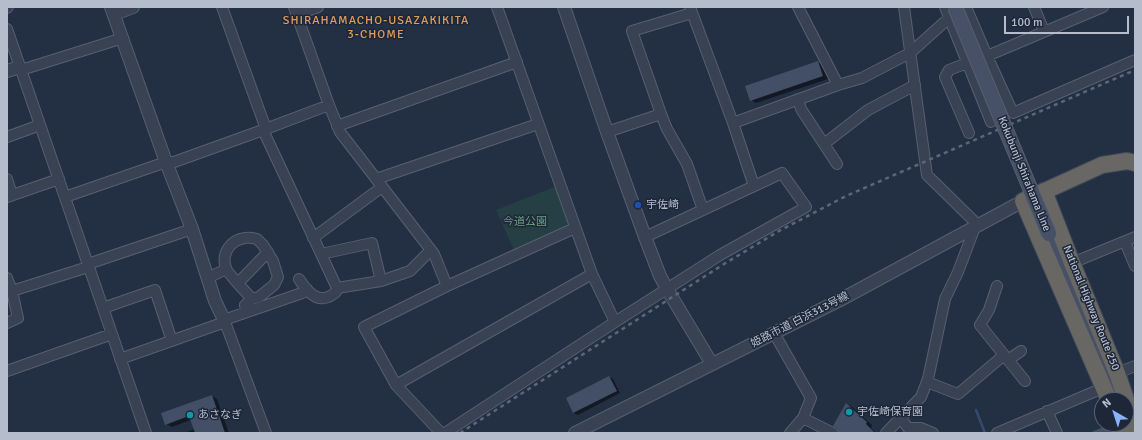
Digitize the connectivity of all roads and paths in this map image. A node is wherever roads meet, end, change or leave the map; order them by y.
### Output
1 (133, 7) edge
2 (222, 7) edge
3 (318, 7) edge
4 (497, 7) edge
5 (564, 7) edge
6 (798, 7) edge
7 (904, 7) edge
8 (945, 7) edge
9 (966, 7) edge
10 (1034, 7) edge
11 (1103, 7) edge
12 (113, 10) edge
13 (691, 10) edge
14 (295, 11) edge
15 (952, 12) edge
16 (7, 29) edge
17 (1044, 31) junction
18 (122, 38) junction
19 (910, 53) junction
20 (987, 56) junction
21 (1135, 60) edge
22 (517, 62) junction
23 (967, 62) junction
24 (20, 69) junction
25 (7, 71) edge
26 (838, 85) junction
27 (915, 85) junction
28 (798, 99) junction
29 (329, 105) junction
30 (661, 114) junction
31 (991, 122) dead end
32 (733, 123) junction
33 (538, 124) junction
34 (40, 125) junction
35 (337, 126) junction
36 (265, 130) junction
37 (607, 132) junction
38 (969, 133) dead end
39 (7, 137) edge
40 (824, 144) junction
41 (1132, 159) edge
42 (166, 162) junction
43 (837, 164) dead end
44 (7, 179) edge
45 (59, 180) junction
46 (379, 183) junction
47 (754, 186) junction
48 (1044, 191) junction
49 (10, 196) edge
50 (65, 197) junction
51 (1023, 201) junction
52 (703, 210) junction
53 (977, 226) junction
54 (575, 228) junction
55 (192, 229) junction
56 (645, 237) junction
57 (313, 238) junction
58 (1135, 238) edge
59 (1125, 242) junction
60 (431, 250) junction
61 (268, 252) junction
62 (321, 254) junction
63 (1072, 263) junction
64 (88, 265) junction
65 (1135, 266) edge
66 (226, 269) junction
67 (592, 274) junction
68 (7, 278) edge
69 (208, 278) junction
70 (299, 279) dead end
71 (381, 281) junction
72 (238, 283) junction
73 (447, 286) junction
74 (997, 286) dead end
75 (337, 288) junction
76 (306, 289) junction
77 (667, 289) junction
78 (12, 291) junction
79 (252, 299) junction
80 (103, 308) junction
81 (246, 312) junction
82 (225, 321) junction
83 (615, 322) junction
84 (7, 323) edge
85 (774, 333) junction
86 (112, 334) junction
87 (172, 341) junction
88 (1094, 342) junction
89 (1021, 351) dead end
90 (1006, 358) junction
91 (120, 359) junction
92 (712, 364) junction
93 (1135, 366) edge
94 (8, 368) edge
95 (1117, 374) junction
96 (1025, 381) dead end
97 (927, 382) junction
98 (396, 384) junction
99 (1105, 392) edge
100 (1112, 392) edge
101 (1116, 392) edge
102 (1094, 397) edge
103 (1047, 411) junction
104 (803, 418) junction
105 (901, 418) junction
106 (1135, 426) edge
107 (146, 433) edge
108 (266, 433) edge
109 (441, 433) edge
110 (445, 433) edge
111 (577, 433) edge
112 (790, 433) edge
113 (833, 433) edge
114 (886, 433) edge
115 (933, 433) edge
116 (997, 433) edge
117 (1057, 433) edge

1 - 12 street
2 - 36 street
3 - 14 street
4 - 22 street
5 - 37 street
6 - 26 street
7 - 19 street
8 - 15 street
9 - 20 street
10 - 17 street
11 - 17 street
12 - 18 street
13 - 30 street
13 - 32 street
14 - 29 street
15 - 19 street
15 - 23 street
15 - 88 main road, Kokubunji Shirahama Line, bridge
16 - 24 street
17 - 20 street
18 - 24 street
18 - 42 street
19 - 26 street
19 - 27 street
20 - 21 street
22 - 33 street
22 - 35 street
23 - 31 street
23 - 38 street
24 - 25 street
24 - 34 street
26 - 28 street
27 - 40 street
27 - 53 street
28 - 32 street
28 - 40 street
29 - 35 street
29 - 36 street
30 - 37 street
30 - 52 street
32 - 47 street
33 - 46 street
33 - 54 street
34 - 39 street
34 - 45 street
35 - 46 street
36 - 42 street
36 - 57 street
37 - 56 street
40 - 43 street
41 - 48 highway
42 - 50 street
42 - 55 street
44 - 49 street
45 - 49 street
45 - 50 street
46 - 57 street
46 - 60 street
47 - 52 street
47 - 77 street
48 - 51 highway
48 - 63 highway, National Highway Route 250
50 - 64 street
51 - 53 street, 姫路市道 白浜313号線
51 - 99 highway, National Highway Route 250
52 - 56 street
53 - 85 street, 姫路市道 白浜313号線
53 - 97 street
54 - 67 street
54 - 73 street
55 - 64 street
55 - 69 street
56 - 77 street
57 - 62 street
58 - 59 street
59 - 63 street
59 - 65 street
60 - 71 street
60 - 73 street
61 - 66 street
61 - 72 street
61 - 79 street
62 - 71 street
62 - 75 street
63 - 95 highway, National Highway Route 250
64 - 78 street
64 - 80 street
66 - 69 street
66 - 72 street
67 - 83 street
67 - 98 street
68 - 78 street
69 - 82 street
70 - 76 street
71 - 75 street
72 - 79 street
73 - 98 street
74 - 90 street
75 - 76 street
76 - 81 street
77 - 83 street
77 - 92 street
78 - 84 street
79 - 81 street
80 - 86 street
80 - 87 street
81 - 82 street
82 - 87 street
82 - 108 street
83 - 110 street
85 - 92 street, 姫路市道 白浜313号線
85 - 104 street
86 - 91 street
86 - 94 street
87 - 91 street
88 - 100 main road, Kokubunji Shirahama Line
88 - 101 main road, Kokubunji Shirahama Line
89 - 90 street
90 - 96 street
90 - 97 street
91 - 107 street
92 - 111 street, 姫路市道 白浜313号線
93 - 95 street
95 - 106 highway, National Highway Route 250
97 - 105 street
98 - 109 street
102 - 103 street
103 - 116 street
103 - 117 street
104 - 112 street
104 - 113 street
105 - 114 street
105 - 115 street

